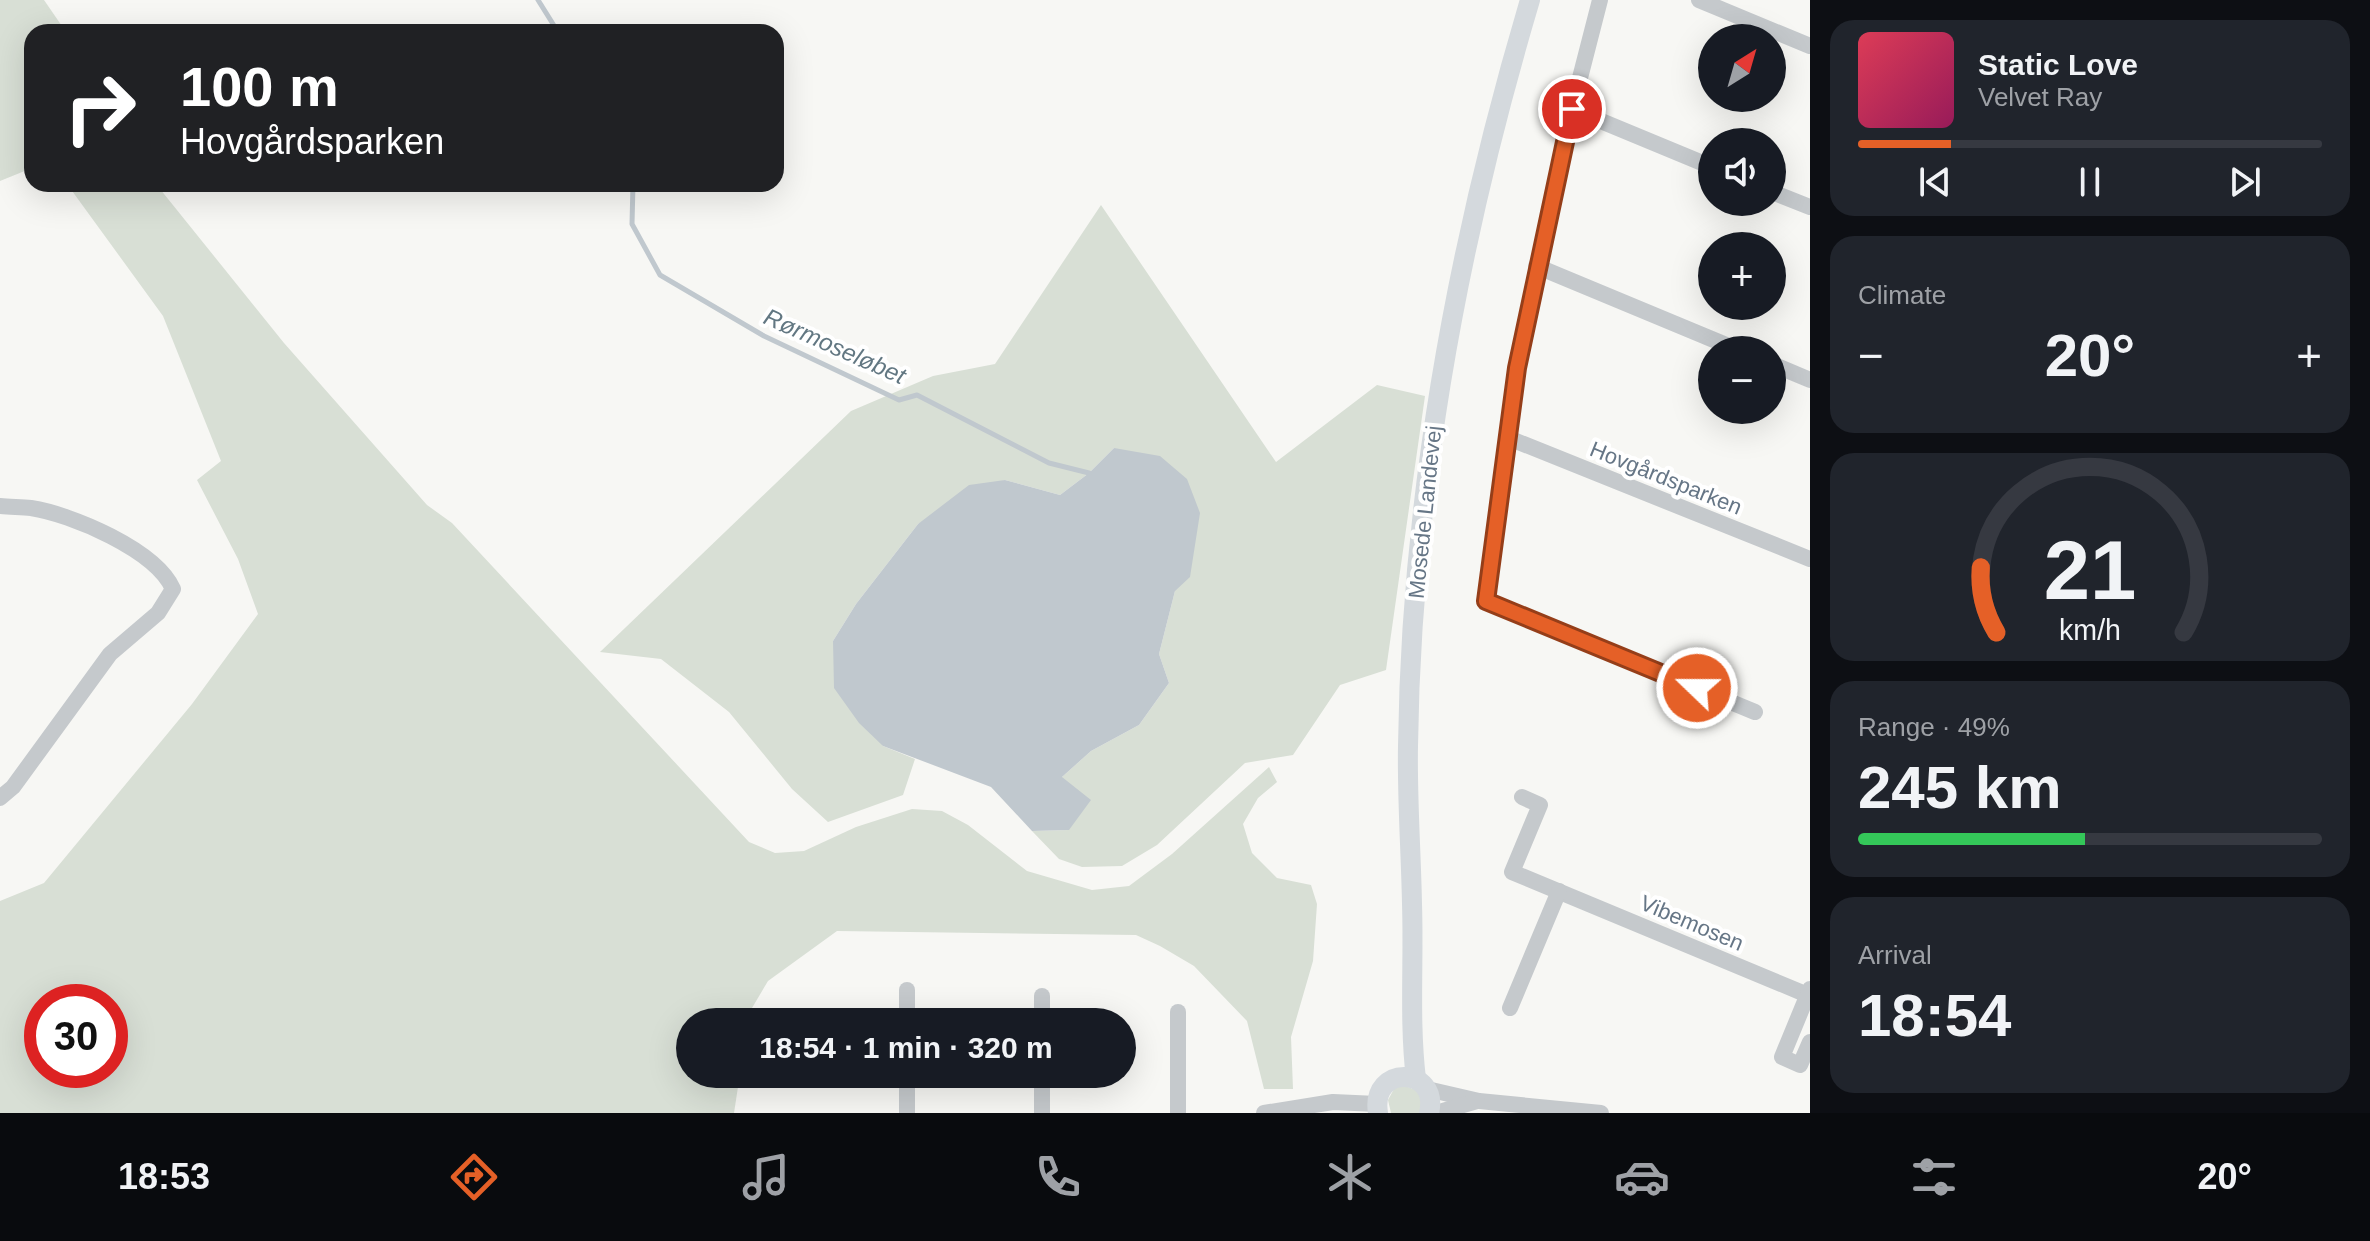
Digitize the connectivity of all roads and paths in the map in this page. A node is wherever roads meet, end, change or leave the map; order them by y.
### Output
1 (1530, 0) edge
2 (1600, 0) edge
3 (1699, 0) edge
4 (1810, 46) edge
5 (1572, 109) junction
6 (1698, 161) edge
7 (1786, 198) edge
8 (1810, 207) edge
9 (1536, 266) junction
10 (1704, 336) edge
11 (1786, 370) edge
12 (1810, 380) edge
13 (1506, 437) junction
14 (0, 506) edge
15 (1810, 559) edge
16 (1755, 712) dead end
17 (1522, 797) dead end
18 (0, 798) edge
19 (1559, 891) junction
20 (907, 990) dead end
21 (1809, 993) edge
22 (1042, 996) dead end
23 (907, 1008) edge
24 (1042, 1008) edge
25 (1510, 1008) dead end
26 (1178, 1012) dead end
27 (1411, 1034) junction
28 (1810, 1042) edge
29 (1393, 1079) junction
30 (1421, 1084) junction
31 (907, 1088) edge
32 (1042, 1088) edge
33 (1479, 1101) junction
34 (1378, 1108) edge
35 (907, 1113) edge
36 (1042, 1113) edge
37 (1178, 1113) edge
38 (1264, 1113) edge
39 (1429, 1113) edge
40 (1436, 1113) edge
41 (1601, 1113) edge

1 - 27 main road, Mosede Landevej
2 - 5 street
3 - 4 street
5 - 6 street
5 - 9 street
7 - 8 street
9 - 10 street
9 - 13 street
11 - 12 street
13 - 15 street, Hovgårdsparken
13 - 16 street
14 - 18 street
17 - 19 street, Vibemosen
19 - 21 street, Vibemosen
19 - 25 street
20 - 23 street
21 - 28 street, Vibemosen
22 - 24 street
26 - 37 street
27 - 29 main road, Mosede Landevej
27 - 30 main road, Mosede Landevej
29 - 30 main road
29 - 34 main road, Mosede Landevej
30 - 33 street
30 - 39 main road, Mosede Landevej
31 - 35 street
32 - 36 street
33 - 40 street
33 - 41 street
34 - 38 street

